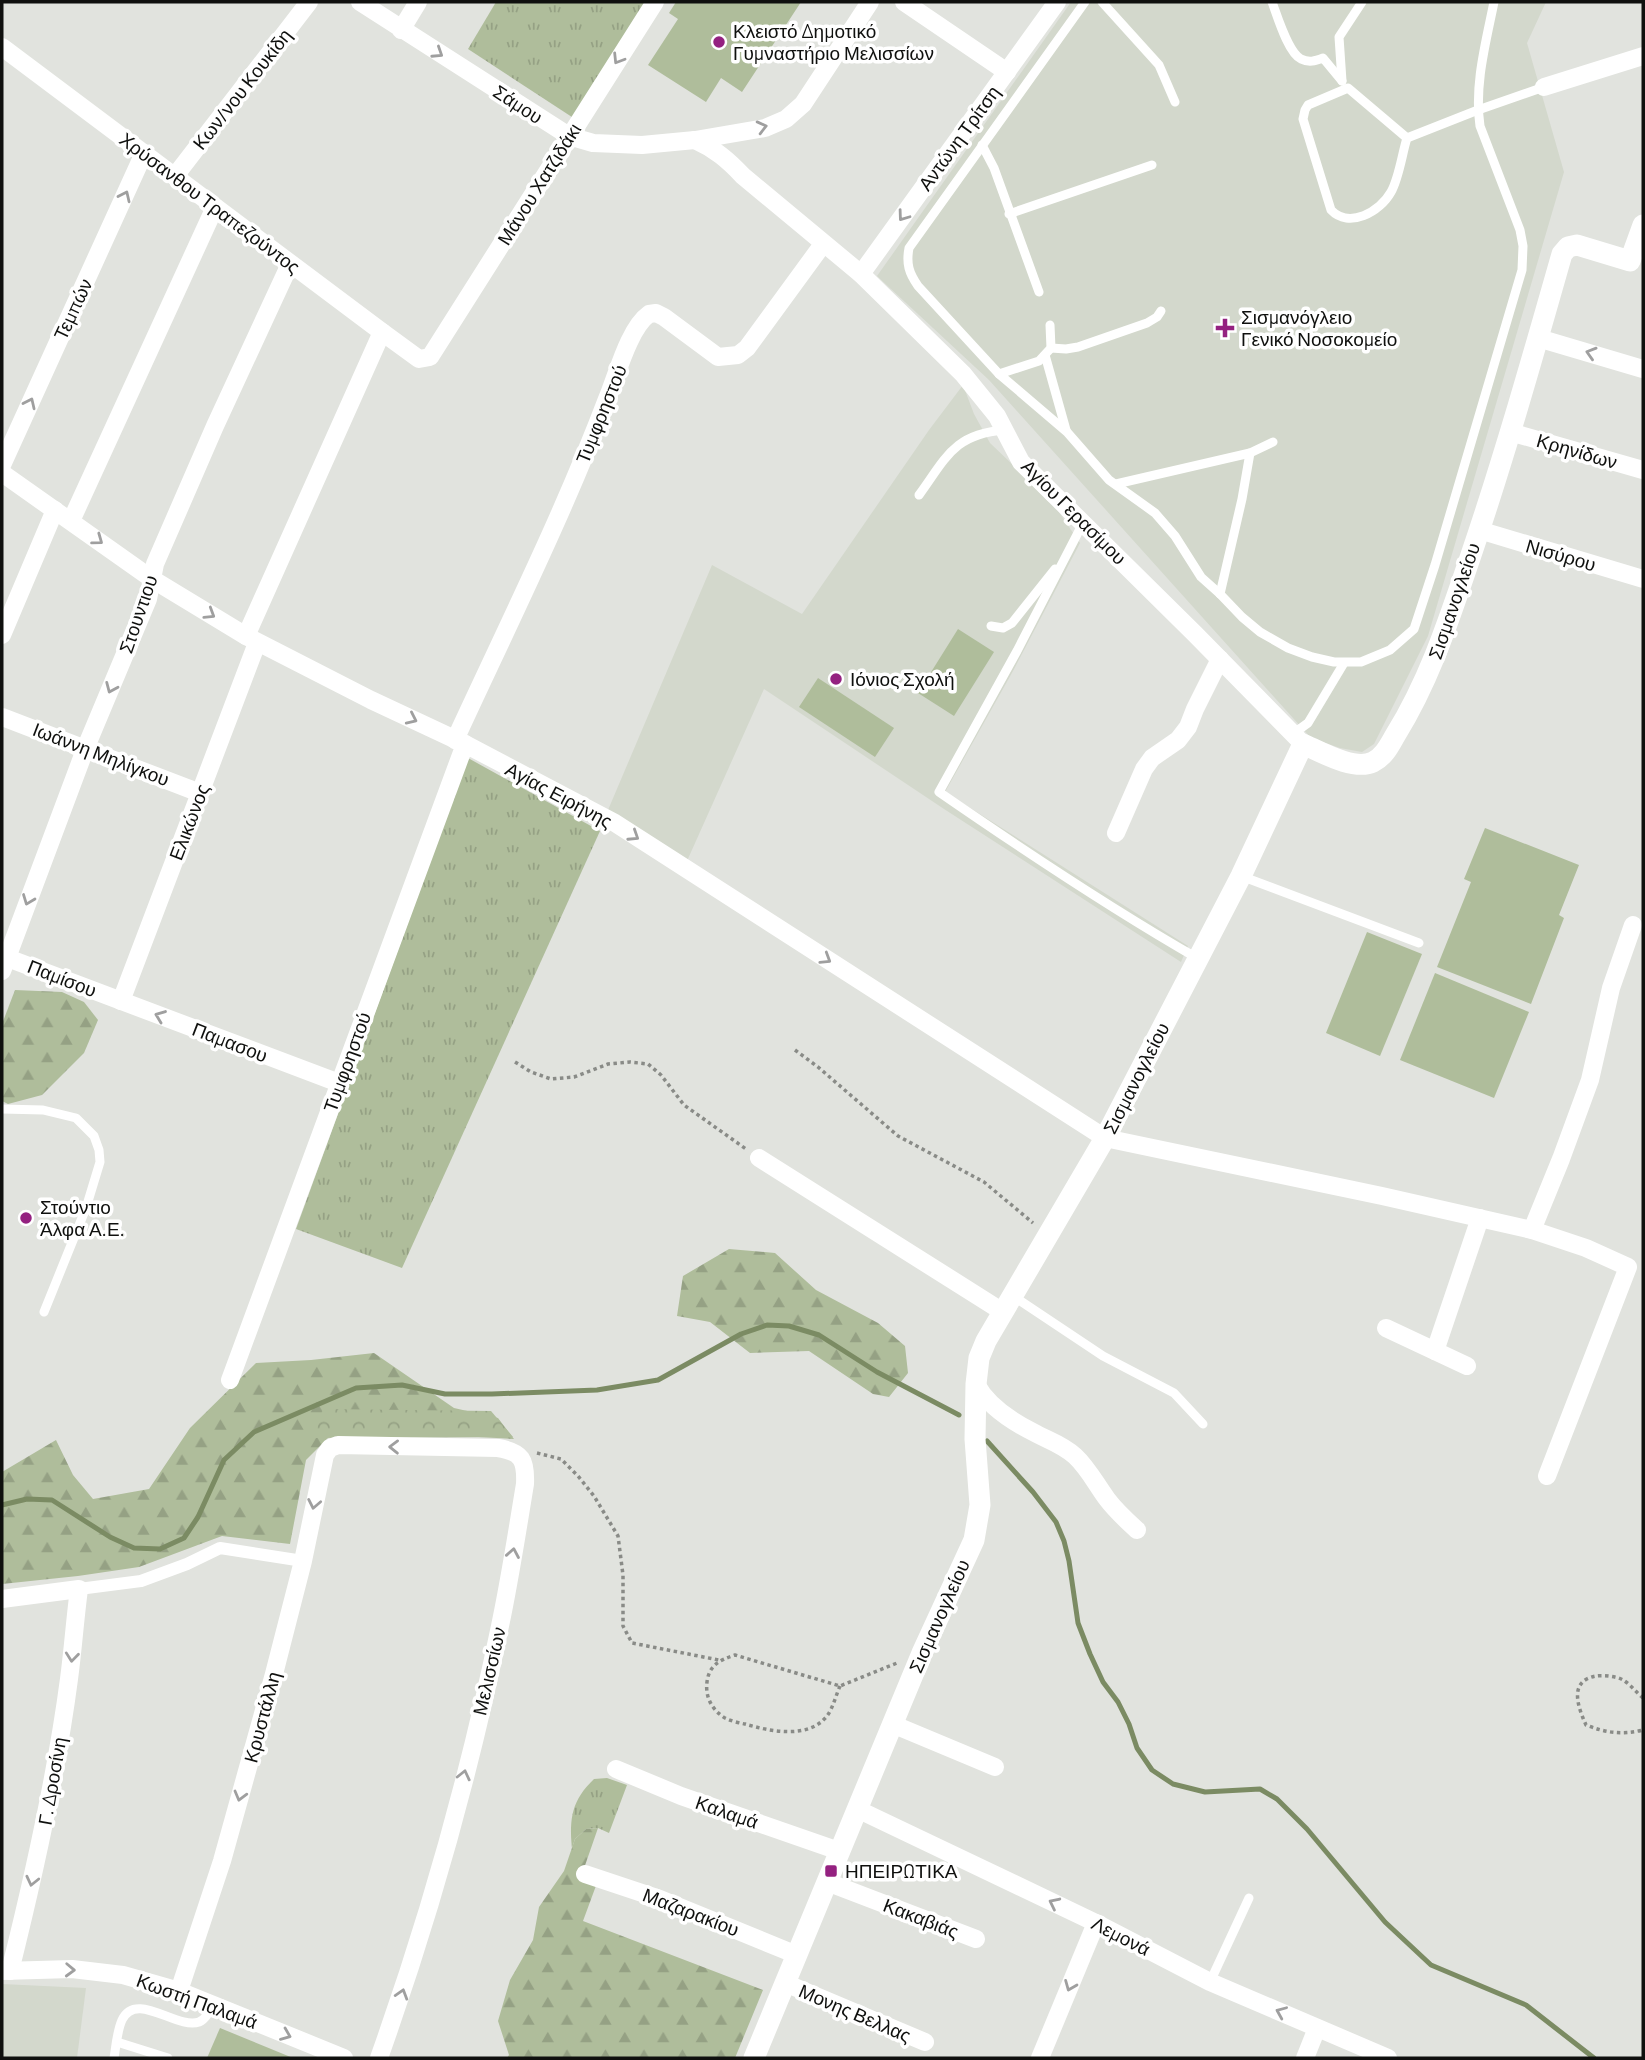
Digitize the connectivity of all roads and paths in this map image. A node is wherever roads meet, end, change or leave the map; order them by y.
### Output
1 (309, 2) edge
2 (360, 2) edge
3 (418, 2) edge
4 (655, 2) edge
5 (870, 2) edge
6 (904, 2) edge
7 (1058, 2) edge
8 (1085, 2) edge
9 (1102, 2) edge
10 (1272, 2) edge
11 (1362, 2) edge
12 (1494, 2) edge
13 (401, 30) junction
14 (2, 47) edge
15 (1643, 56) edge
16 (1007, 72) junction
17 (1345, 84) junction
18 (1544, 88) joint
19 (1175, 102) dead end
20 (1478, 110) junction
21 (569, 136) junction
22 (1407, 138) junction
23 (695, 140) junction
24 (982, 145) junction
25 (144, 153) junction
26 (1152, 165) dead end
27 (175, 176) junction
28 (215, 207) junction
29 (1009, 214) junction
30 (1643, 225) edge
31 (822, 244) junction
32 (1637, 263) edge
33 (290, 264) junction
34 (861, 274) junction
35 (1039, 292) dead end
36 (1161, 311) dead end
37 (1050, 326) dead end
38 (382, 332) junction
39 (1538, 338) junction
40 (1048, 351) junction
41 (419, 359) joint
42 (1643, 369) edge
43 (999, 374) junction
44 (1006, 429) junction
45 (1067, 432) junction
46 (1510, 432) junction
47 (1273, 442) dead end
48 (1250, 453) junction
49 (2, 465) edge
50 (1643, 470) edge
51 (2, 473) edge
52 (1116, 484) junction
53 (919, 495) dead end
54 (55, 510) junction
55 (71, 521) junction
56 (1083, 523) junction
57 (1479, 530) junction
58 (1065, 557) junction
59 (152, 579) junction
60 (1643, 579) edge
61 (1220, 593) junction
62 (991, 626) dead end
63 (2, 635) edge
64 (252, 640) junction
65 (1220, 659) junction
66 (1344, 663) junction
67 (2, 717) edge
68 (1298, 738) junction
69 (460, 742) junction
70 (86, 747) junction
71 (200, 793) junction
72 (1116, 834) dead end
73 (1241, 876) junction
74 (1633, 925) dead end
75 (1419, 943) dead end
76 (1198, 959) junction
77 (3, 961) edge
78 (121, 1001) junction
79 (795, 1050) dead end
80 (515, 1062) dead end
81 (339, 1083) junction
82 (2, 1109) edge
83 (1105, 1138) junction
84 (759, 1158) joint
85 (1480, 1218) junction
86 (1532, 1230) junction
87 (1048, 1236) junction
88 (1635, 1270) edge
89 (1008, 1304) junction
90 (44, 1312) dead end
91 (1386, 1328) dead end
92 (1434, 1351) junction
93 (1467, 1366) dead end
94 (230, 1380) dead end
95 (976, 1384) junction
96 (1203, 1424) dead end
97 (519, 1454) junction
98 (1547, 1476) dead end
99 (1137, 1530) dead end
100 (303, 1561) junction
101 (79, 1589) junction
102 (2, 1599) edge
103 (922, 1653) junction
104 (719, 1660) junction
105 (840, 1686) junction
106 (1643, 1698) edge
107 (892, 1724) junction
108 (1643, 1730) edge
109 (995, 1767) dead end
110 (615, 1769) dead end
111 (857, 1809) junction
112 (839, 1851) junction
113 (585, 1874) dead end
114 (827, 1882) junction
115 (1249, 1898) dead end
116 (1096, 1923) junction
117 (976, 1939) dead end
118 (797, 1955) junction
119 (6, 1971) edge
120 (1210, 1982) junction
121 (785, 1983) junction
122 (179, 1991) junction
123 (212, 2005) junction
124 (1317, 2028) junction
125 (117, 2042) junction
126 (925, 2042) dead end
127 (114, 2058) edge
128 (168, 2058) edge
129 (344, 2058) edge
130 (380, 2058) edge
131 (754, 2058) edge
132 (1040, 2058) edge
133 (1305, 2058) edge
134 (1388, 2058) edge

1 - 27 street, Κων/νου Κουκίδη
2 - 13 street, Σάμου
3 - 13 street
4 -> 21 street, Μάνου Χατζιδάκι
23 -> 5 street, Σάμου
6 - 16 street
7 - 16 street, Αντώνη Τρίτση
8 - 24 lane
9 - 19 lane
10 - 17 lane
11 - 17 lane
12 - 20 lane
13 -> 21 street, Σάμου
14 - 25 street, Χρύσανθου Τραπεζούντος
15 - 18 street
16 -> 34 street, Αντώνη Τρίτση
17 - 22 lane
17 - 22 lane
18 - 20 lane
20 - 22 lane
20 - 66 lane
21 - 23 street, Σάμου
21 - 41 street, Μάνου Χατζιδάκι
23 - 31 street, Αγίου Γερασίμου
24 - 29 lane
24 - 43 lane
25 - 27 street, Χρύσανθου Τραπεζούντος
49 -> 25 street, Τεμπών
26 - 29 lane
27 - 28 street, Χρύσανθου Τραπεζούντος
28 - 33 street, Χρύσανθου Τραπεζούντος
28 - 55 street
29 - 35 lane
30 - 32 street
31 - 34 street, Αγίου Γερασίμου
31 - 69 street, Τυμφρηστού
32 - 39 street, Σισμανογλείου
33 - 38 street, Χρύσανθου Τραπεζούντος
33 - 59 street, Στουντιου
34 - 44 street, Αγίου Γερασίμου
36 - 40 lane
37 - 40 lane
38 - 41 street, Χρύσανθου Τραπεζούντος
38 - 64 street, Ελικώνος
42 -> 39 street
39 - 46 street, Σισμανογλείου
40 - 43 lane
40 - 45 lane
43 - 45 lane
44 - 53 lane
44 - 56 street, Αγίου Γερασίμου
45 - 52 lane
46 - 50 street, Κρηνίδων
46 - 57 street, Σισμανογλείου
47 - 48 lane
48 - 52 lane
48 - 61 lane
51 - 54 street, Αγίας Ειρήνης
52 - 61 lane
54 - 55 street, Αγίας Ειρήνης
54 - 63 street
55 -> 59 street, Αγίας Ειρήνης
56 - 58 lane
56 - 65 street, Αγίου Γερασίμου
57 - 60 street, Νισύρου
57 - 68 street, Σισμανογλείου
58 - 62 lane
58 - 76 lane
59 -> 64 street, Αγίας Ειρήνης
59 -> 70 street, Στουντιου
61 - 66 lane
64 -> 69 street, Αγίας Ειρήνης
64 - 71 street, Ελικώνος
65 - 68 street, Αγίου Γερασίμου
65 - 72 street
66 - 68 lane
67 - 70 street, Ιωάννη Μηλίγκου
68 - 73 street, Σισμανογλείου
69 - 81 street, Τυμφρηστού
69 -> 83 street, Αγίας Ειρήνης
70 - 71 street, Ιωάννη Μηλίγκου
70 -> 77 street, Στουντιου
71 - 78 street, Ελικώνος
73 - 75 lane
73 - 76 street, Σισμανογλείου
74 - 86 street
76 - 83 street, Σισμανογλείου
77 - 78 street, Παμίσου
81 -> 78 street, Παμασου
79 - 87 path
80 - 84 path
81 - 94 street, Τυμφρηστού
82 - 90 lane
83 - 85 street
83 - 87 street, Σισμανογλείου
84 - 89 street
85 - 86 street
85 - 92 street
86 - 88 street
87 - 89 street, Σισμανογλείου
88 - 98 street
89 - 95 street, Σισμανογλείου
89 - 96 lane
91 - 92 street
92 - 93 street
95 - 99 street
95 - 103 street, Σισμανογλείου
97 -> 100 street, Κρυστάλλη
97 - 104 path
130 -> 97 street, Μελισσίων
100 - 101 street
100 -> 122 street, Κρυστάλλη
101 - 102 street
101 -> 119 street, Γ. Δροσίνη
103 - 105 path
103 - 107 street, Σισμανογλείου
104 - 105 path
104 - 105 path
106 - 108 path
107 - 109 street
107 - 111 street, Σισμανογλείου
110 - 112 street, Καλαμά
111 - 112 street, Σισμανογλείου
116 -> 111 street, Λεμονά
112 - 114 street, Σισμανογλείου
113 - 118 street, Μαζαρακίου
114 - 117 street, Κακαβιάς
114 - 118 street, Σισμανογλείου
115 - 120 lane
116 - 120 street, Λεμονά
116 -> 132 street
118 - 121 street, Σισμανογλείου
119 -> 122 street, Κωστή Παλαμά
124 -> 120 street, Λεμονά
121 - 126 street, Μονης Βελλας
121 - 131 street, Σισμανογλείου
122 - 123 street, Κωστή Παλαμά
123 - 125 lane
123 -> 129 street, Κωστή Παλαμά
124 - 133 street
124 - 134 street, Λεμονά
125 - 127 lane
125 - 128 lane

